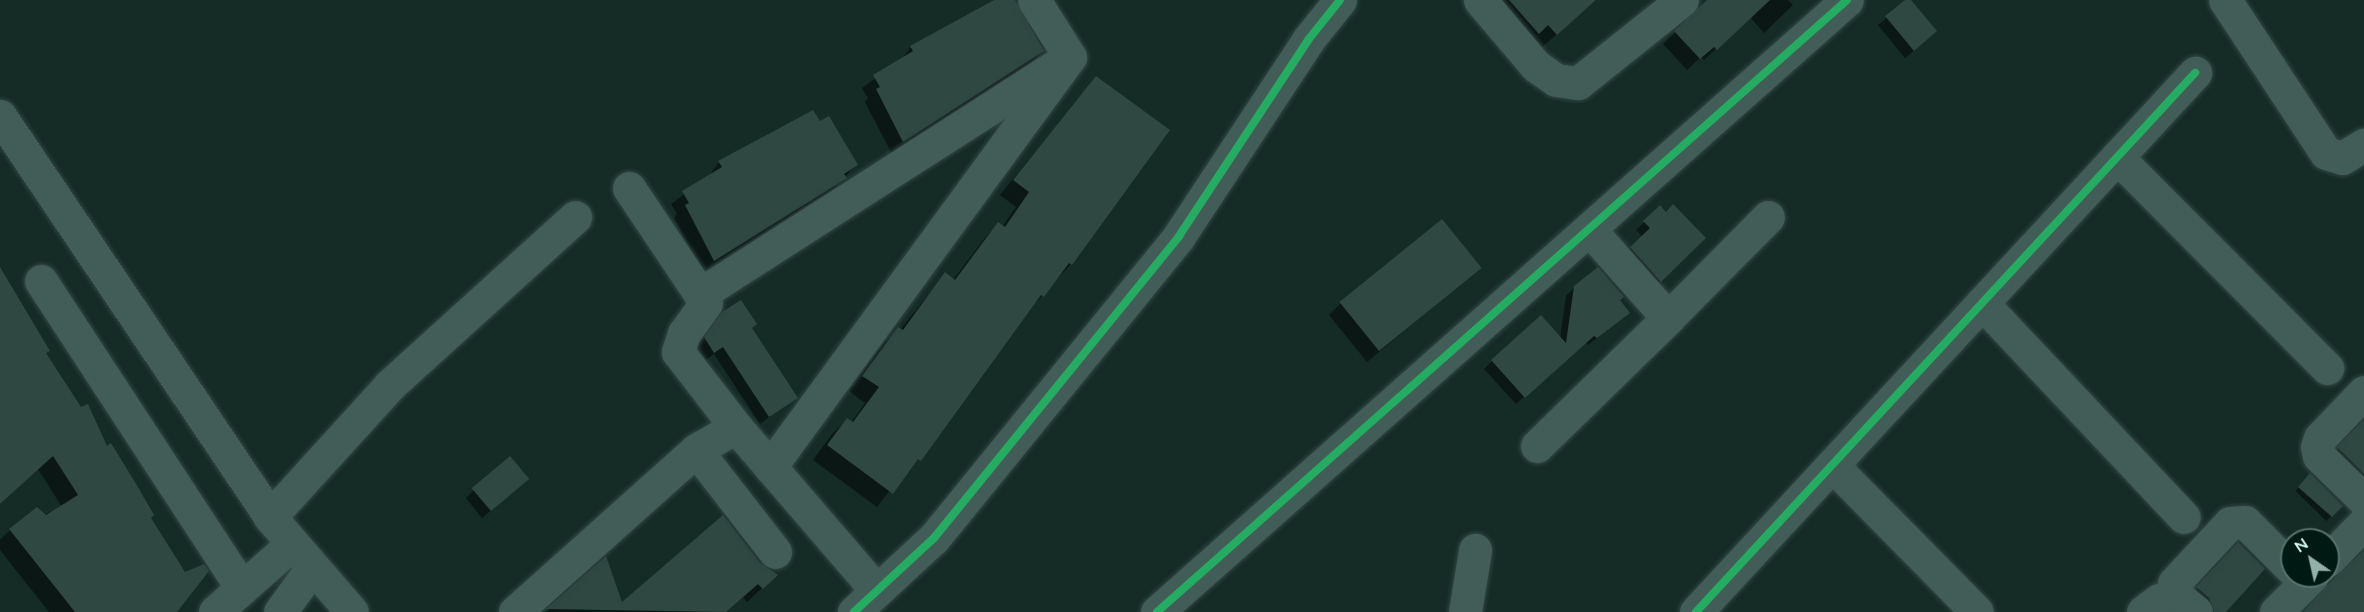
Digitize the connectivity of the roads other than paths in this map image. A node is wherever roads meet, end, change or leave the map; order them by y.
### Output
1 (1034, 0) edge
2 (1340, 0) edge
3 (1480, 0) edge
4 (1682, 0) edge
5 (1847, 0) edge
6 (2225, 0) edge
7 (1070, 57) junction
8 (2195, 73) dead end
9 (0, 116) edge
10 (2364, 145) edge
11 (2117, 157) junction
12 (629, 188) dead end
13 (575, 217) dead end
14 (1768, 217) dead end
15 (1589, 229) junction
16 (41, 281) dead end
17 (702, 293) junction
18 (1982, 303) junction
19 (1668, 318) junction
20 (2327, 368) dead end
21 (2364, 392) edge
22 (736, 427) junction
23 (1537, 446) dead end
24 (696, 450) junction
25 (1832, 465) junction
26 (770, 466) junction
27 (270, 517) junction
28 (2184, 517) dead end
29 (2363, 521) edge
30 (2340, 542) edge
31 (1475, 550) dead end
32 (2280, 551) edge
33 (775, 552) dead end
34 (302, 556) junction
35 (242, 588) junction
36 (2295, 588) edge
37 (866, 601) edge
38 (340, 608) edge
39 (215, 612) edge
40 (279, 612) edge
41 (515, 612) edge
42 (1157, 612) edge
43 (1465, 612) edge
44 (1696, 612) edge
45 (1977, 612) edge
46 (2143, 612) edge
47 (2175, 612) edge
48 (2196, 612) edge
49 (2276, 612) edge

1 - 7 street
2 - 37 street
3 - 4 street
5 - 15 street
6 - 10 street
7 - 17 street
7 - 26 street
8 - 11 street
9 - 27 street
11 - 18 street
11 - 20 street
12 - 17 street
13 - 27 street
14 - 19 street
15 - 19 street
15 - 42 street
16 - 35 street
17 - 22 street
18 - 25 street
18 - 28 street
19 - 23 street
21 - 29 street
22 - 24 street
22 - 26 street
24 - 33 street
24 - 41 street
25 - 44 street
25 - 45 street
26 - 37 street
27 - 34 street
29 - 30 street
31 - 43 street
32 - 48 street
34 - 35 street
34 - 38 street
34 - 40 street
35 - 39 street
36 - 49 street
46 - 47 street

